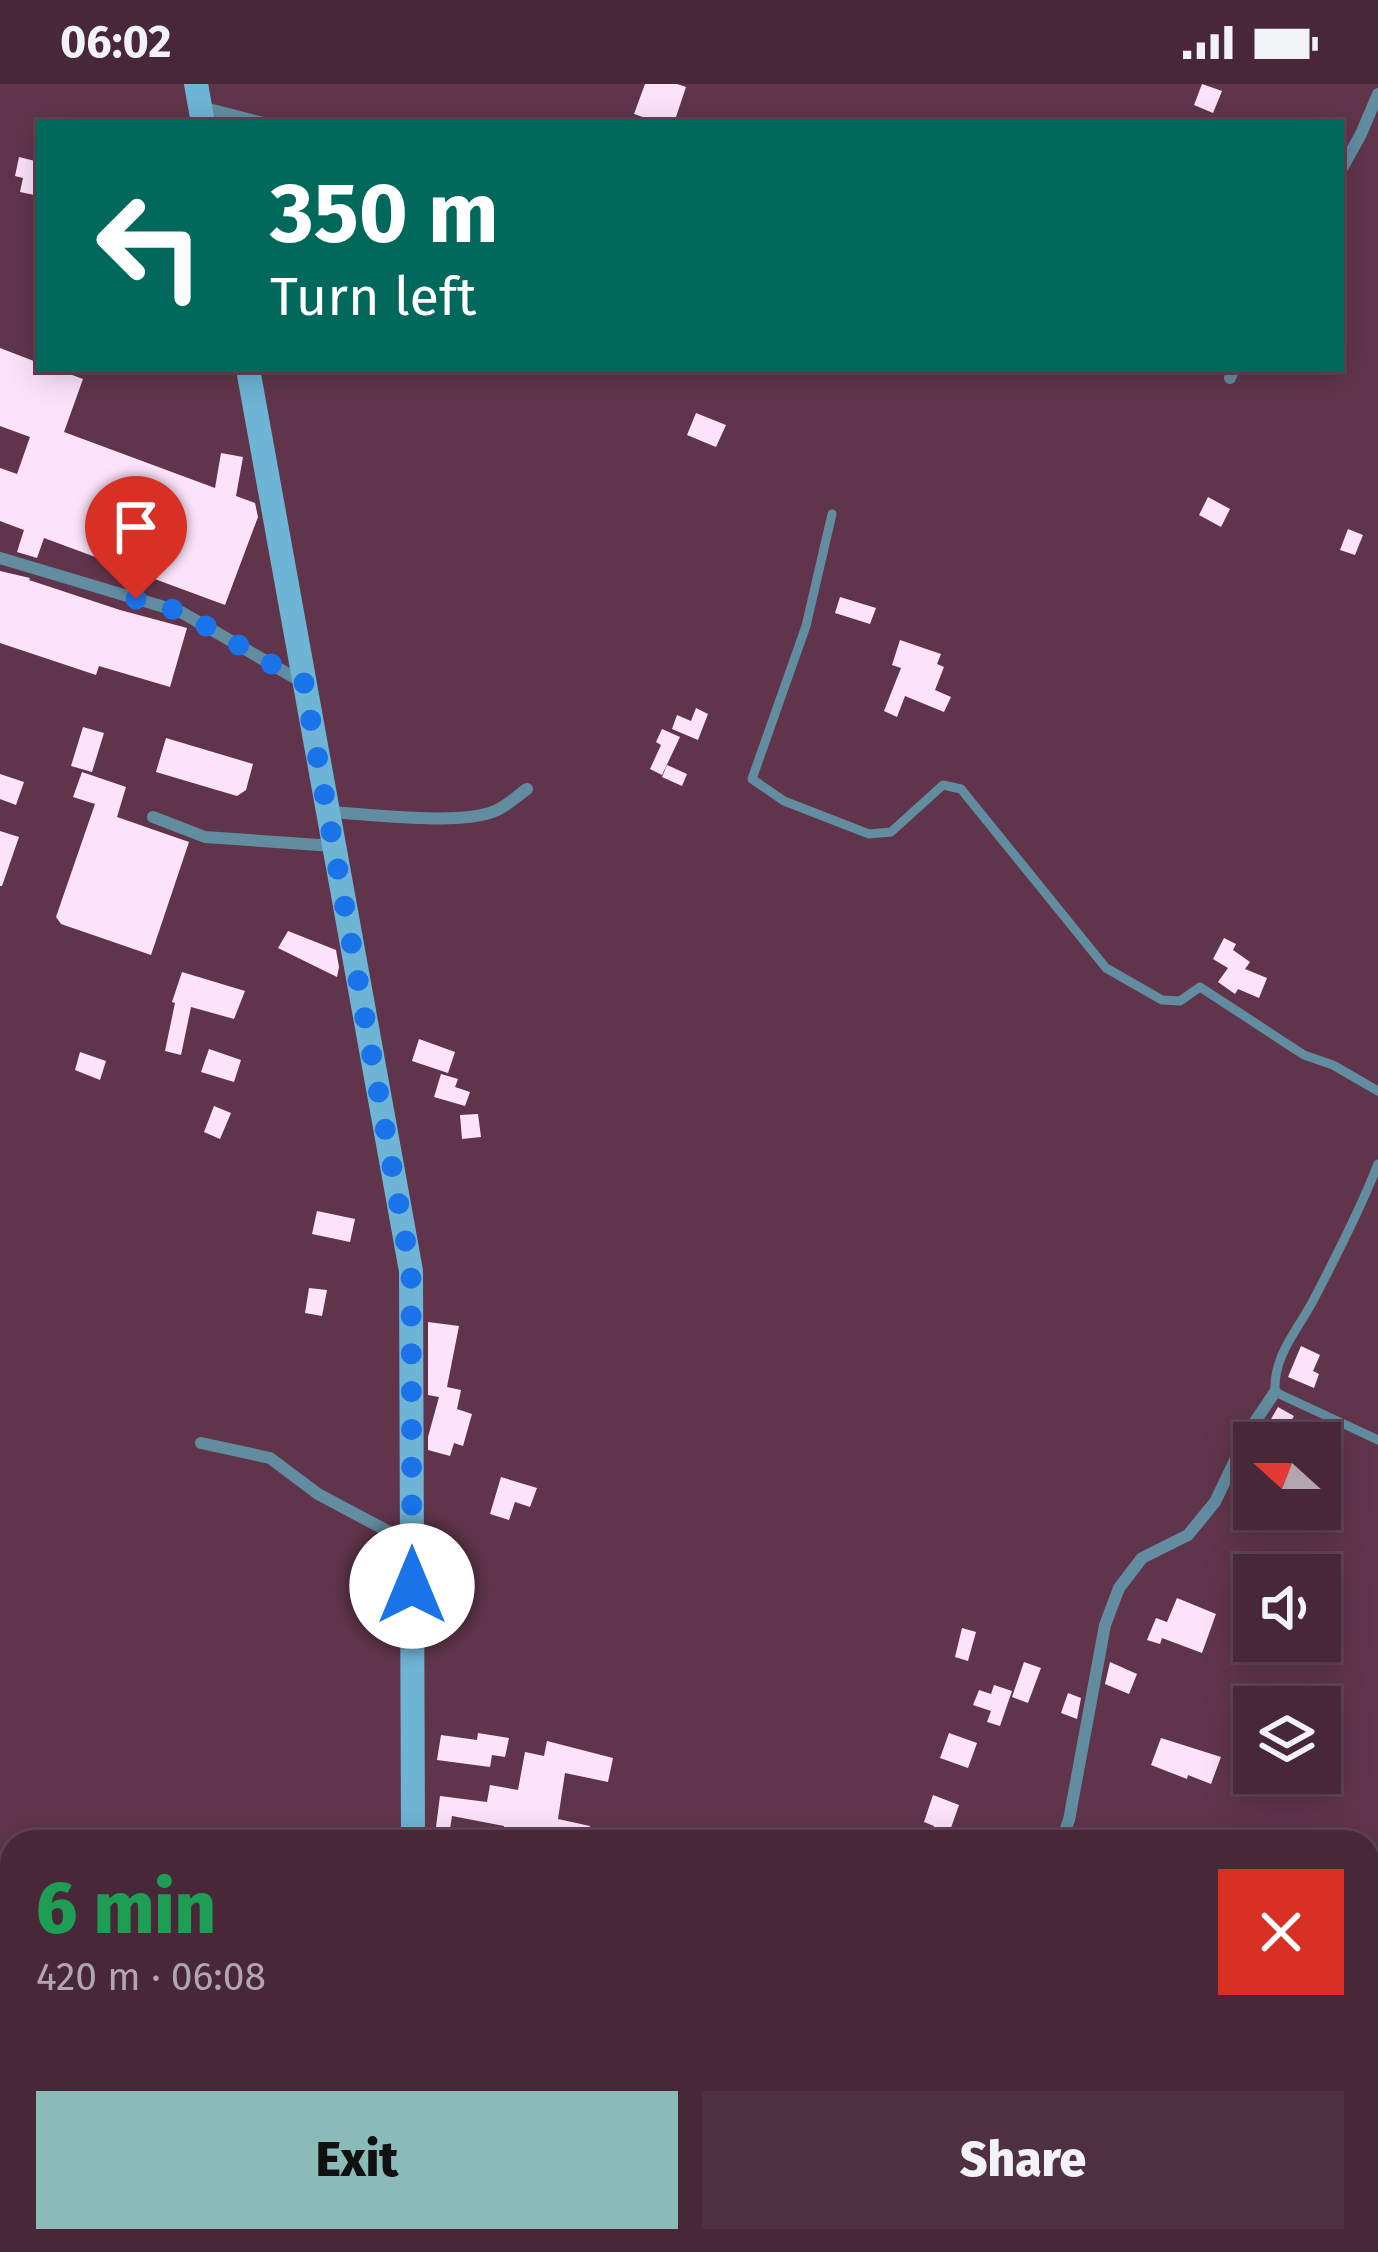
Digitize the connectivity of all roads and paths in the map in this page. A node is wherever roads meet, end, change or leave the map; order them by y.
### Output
1 (1378, 94) edge
2 (200, 105) edge
3 (252, 120) edge
4 (1344, 165) edge
5 (249, 372) edge
6 (832, 514) dead end
7 (0, 558) edge
8 (304, 683) junction
9 (527, 789) dead end
10 (328, 812) junction
11 (153, 817) dead end
12 (334, 846) junction
13 (1378, 1091) edge
14 (1378, 1164) edge
15 (1275, 1392) junction
16 (1378, 1440) edge
17 (201, 1443) dead end
18 (412, 1544) junction
19 (412, 1830) edge
20 (1066, 1830) edge

1 - 4 street
2 - 3 street
5 - 8 main road
6 - 13 lane
7 - 8 street
8 - 10 main road
9 - 10 street
10 - 12 main road
11 - 12 street
12 - 18 main road
14 - 15 lane
15 - 16 lane
15 - 20 street
17 - 18 street
18 - 19 main road

